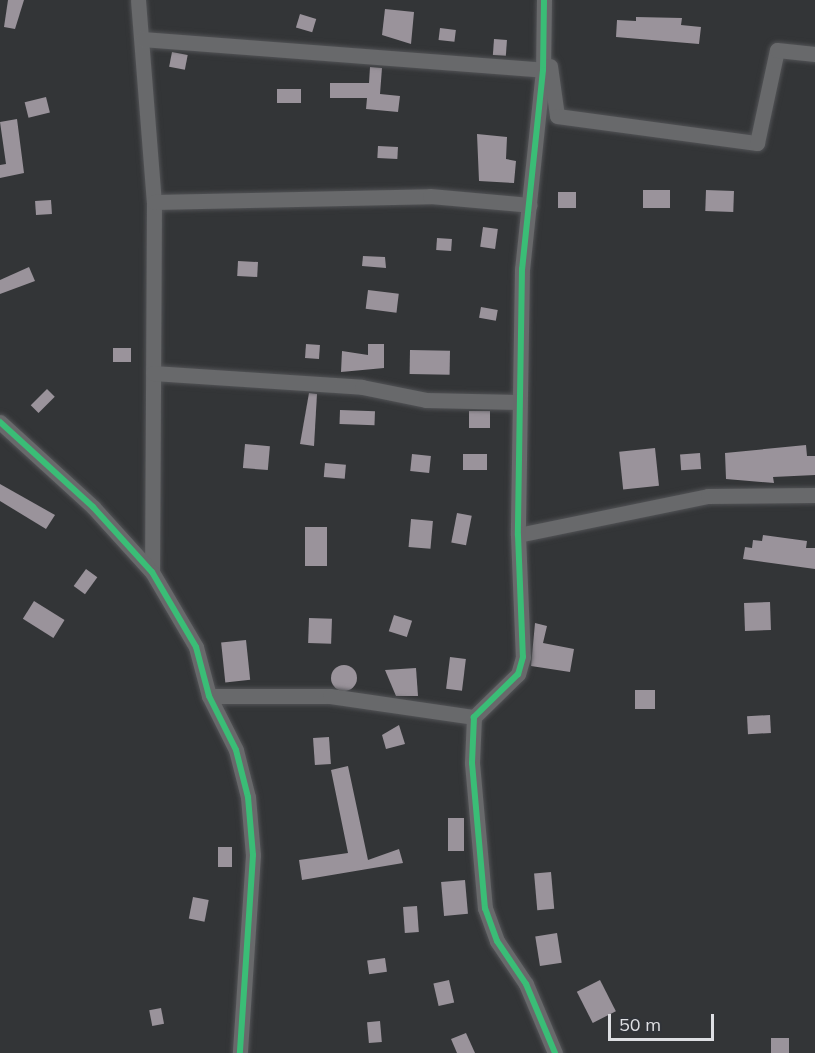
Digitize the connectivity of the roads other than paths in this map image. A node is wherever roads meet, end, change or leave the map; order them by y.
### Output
1 (138, 0) edge
2 (544, 0) edge
3 (544, 21) junction
4 (143, 39) junction
5 (815, 54) edge
6 (543, 70) junction
7 (154, 202) junction
8 (530, 205) junction
9 (153, 373) junction
10 (519, 402) junction
11 (0, 422) edge
12 (815, 495) edge
13 (518, 535) junction
14 (152, 572) junction
15 (209, 696) junction
16 (474, 717) junction
17 (240, 1053) edge
18 (555, 1053) edge

1 - 4 street
2 - 3 street
3 - 5 street
3 - 6 street
4 - 6 street
4 - 7 street
6 - 8 street
7 - 8 street
7 - 9 street
8 - 10 street
9 - 10 street
9 - 14 street
10 - 13 street
11 - 14 street
12 - 13 street
13 - 16 street
14 - 15 street
15 - 16 street
15 - 17 street
16 - 18 street

